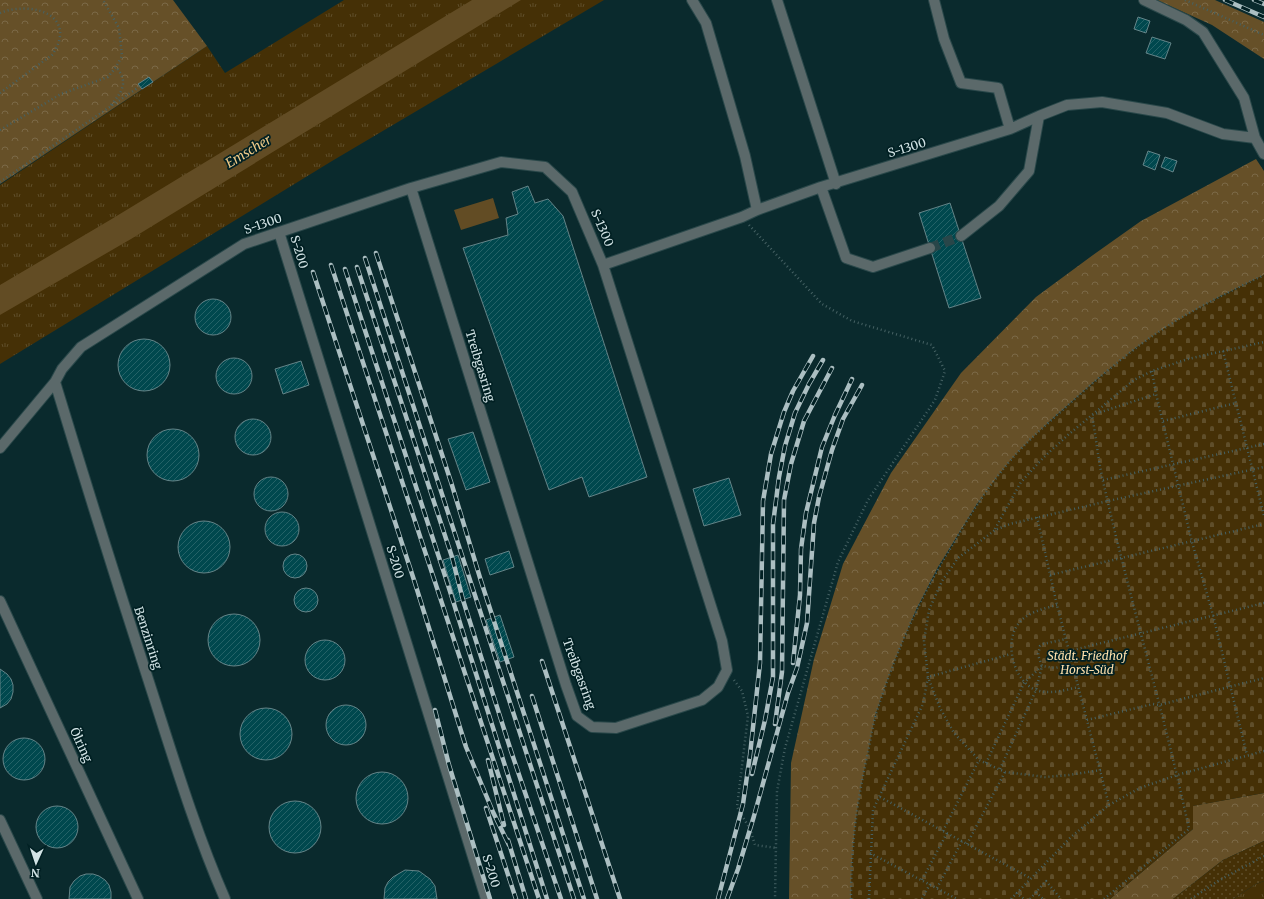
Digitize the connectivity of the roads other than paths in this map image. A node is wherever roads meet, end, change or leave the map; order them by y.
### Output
1 (692, 0) edge
2 (777, 0) edge
3 (934, 0) edge
4 (1144, 0) edge
5 (1039, 116) junction
6 (1010, 129) junction
7 (1255, 138) junction
8 (1264, 154) edge
9 (836, 184) junction
10 (821, 187) junction
11 (411, 188) junction
12 (757, 210) junction
13 (279, 232) junction
14 (961, 236) tunnel mouth
15 (930, 248) tunnel mouth
16 (603, 265) junction
17 (55, 382) junction
18 (0, 448) edge
19 (0, 601) edge
20 (0, 820) edge
21 (37, 899) edge
22 (138, 899) edge
23 (225, 899) edge
24 (486, 899) edge

1 - 12 lane
2 - 9 lane
3 - 6 lane
4 - 7 lane
5 - 6 lane, S-1300
5 - 7 lane, S-1300
5 - 14 lane
6 - 9 lane, S-1300
7 - 8 lane
9 - 10 lane, S-1300
10 - 12 lane, S-1300
10 - 15 lane
11 - 13 lane, S-1300
11 - 16 lane, S-1300
11 - 16 lane, Treibgasring
12 - 16 lane, S-1300
13 - 17 lane, S-1300
13 - 24 lane, S-200
17 - 18 lane, S-1300
17 - 23 lane, Benzinring
19 - 22 lane, Ölring
20 - 21 lane

